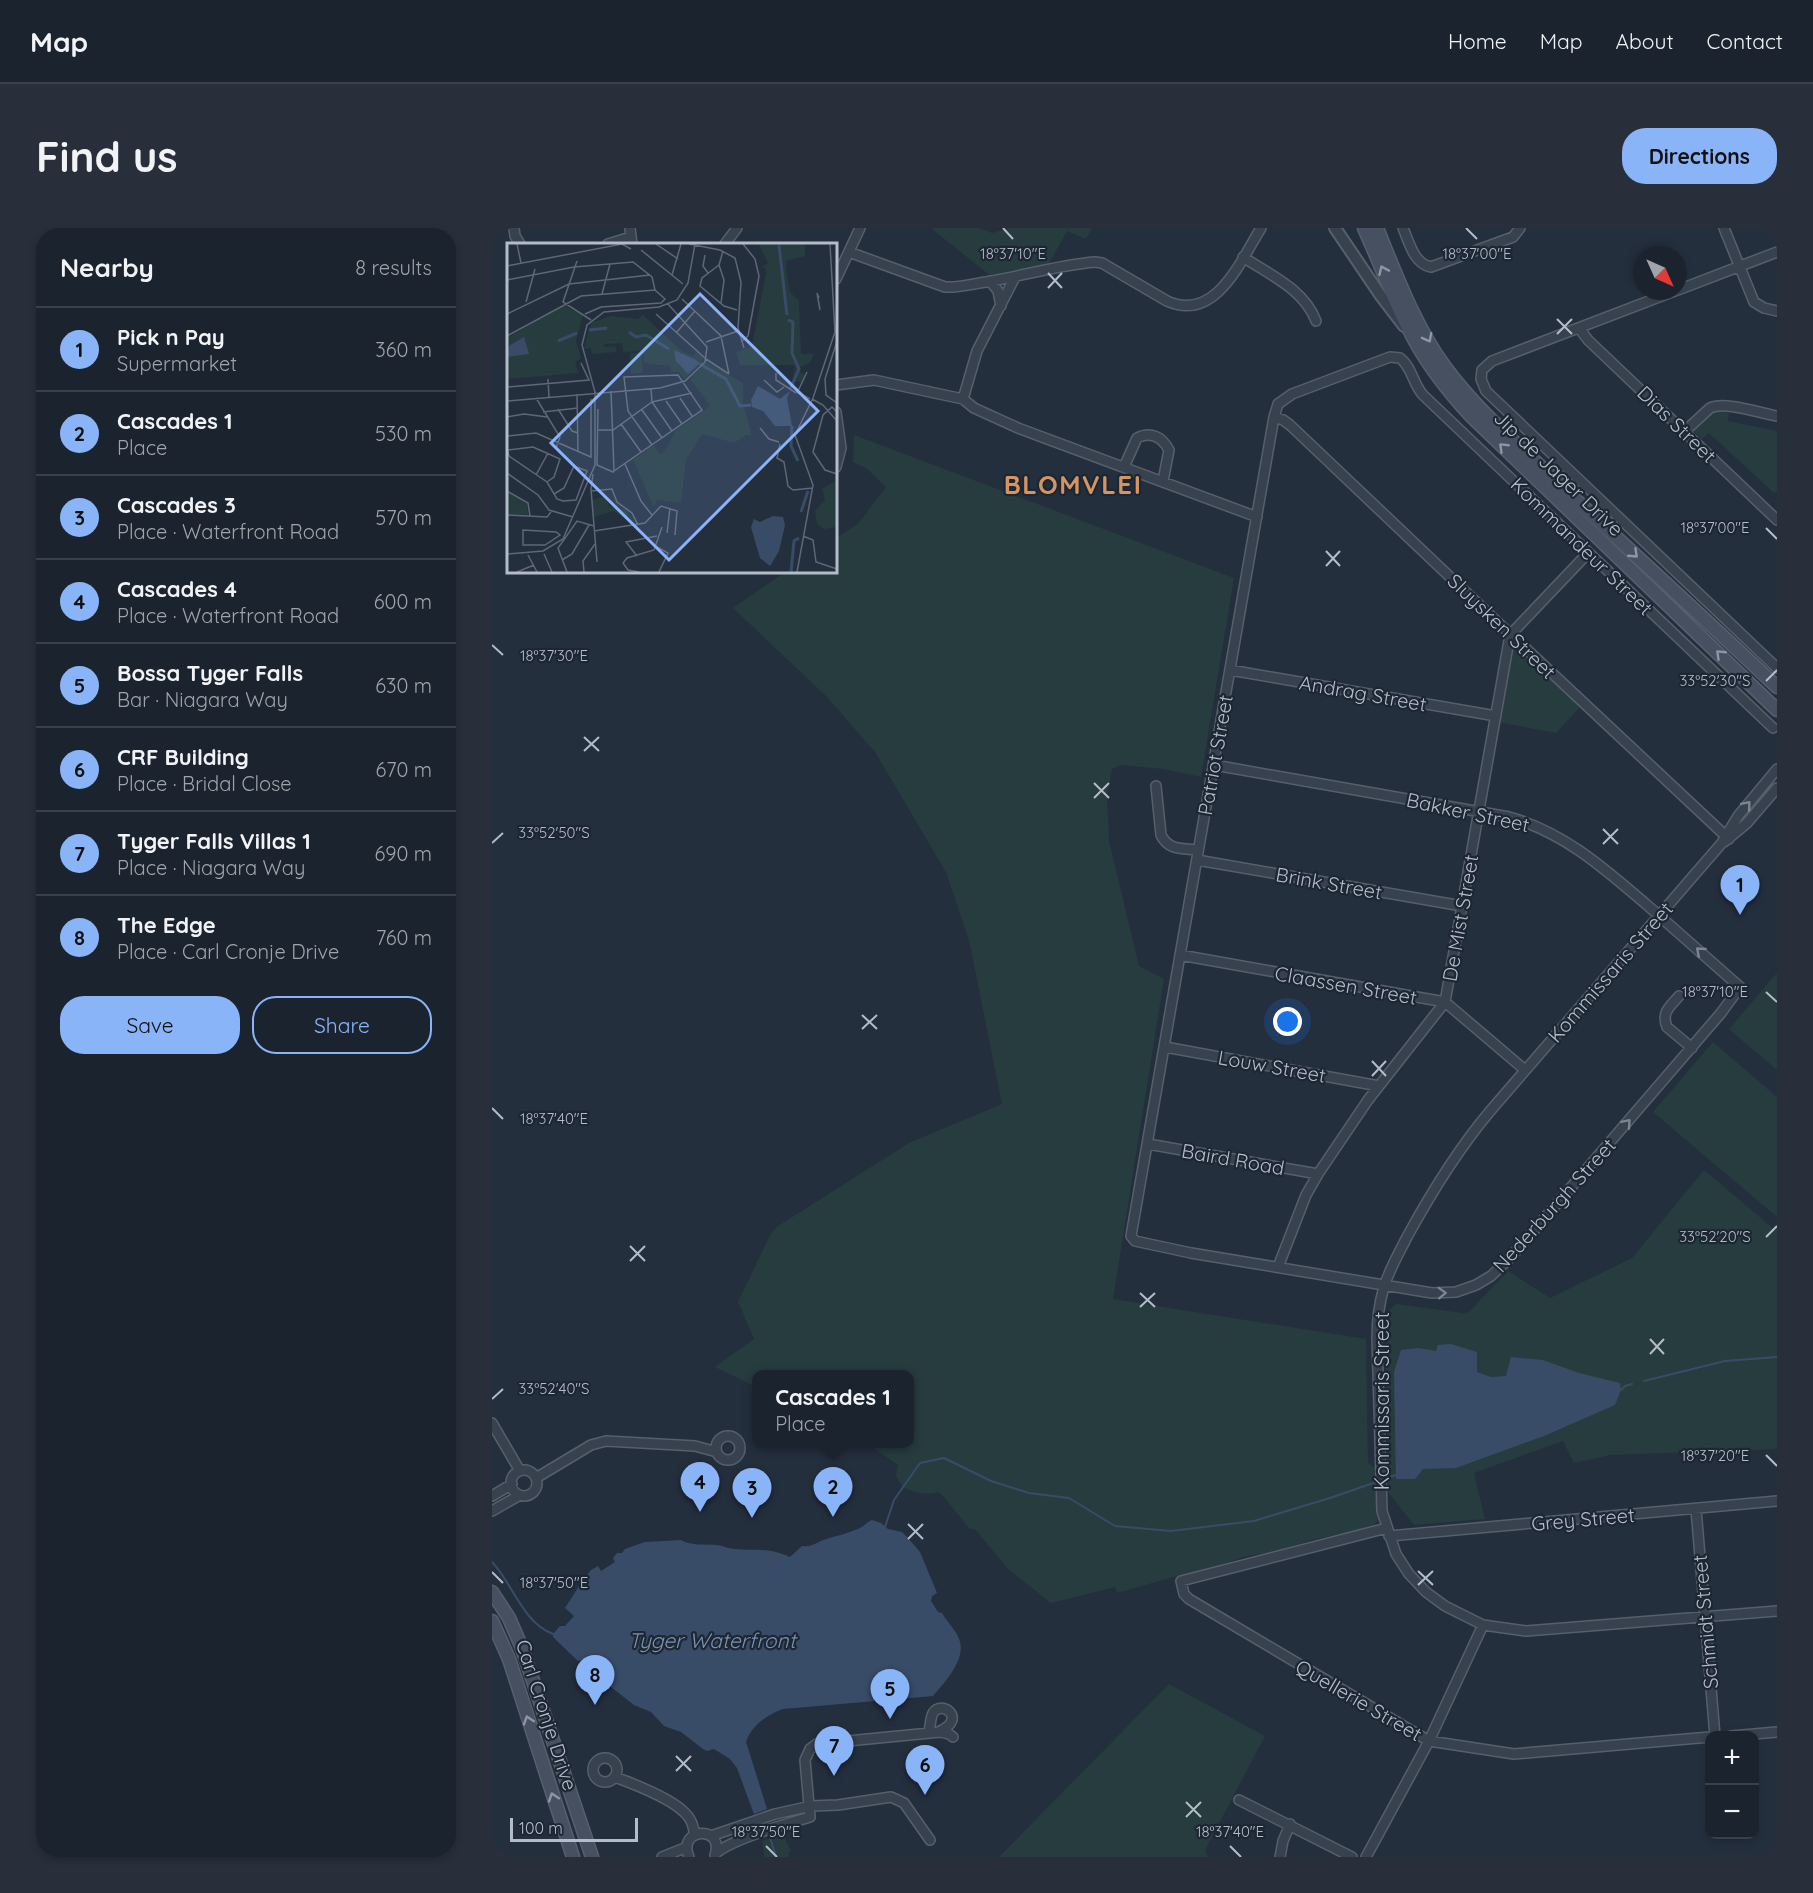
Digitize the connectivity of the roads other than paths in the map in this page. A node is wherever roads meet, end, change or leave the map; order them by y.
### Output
1 (514, 228) edge
2 (737, 228) edge
3 (860, 228) edge
4 (1261, 228) edge
5 (1335, 228) edge
6 (1364, 228) edge
7 (1377, 228) edge
8 (1403, 228) edge
9 (1520, 228) edge
10 (1724, 228) edge
11 (631, 237) edge
12 (518, 243) edge
13 (611, 243) edge
14 (726, 243) edge
15 (849, 252) junction
16 (1777, 252) edge
17 (1243, 257) junction
18 (1739, 266) junction
19 (837, 277) edge
20 (1015, 277) junction
21 (990, 281) junction
22 (1687, 286) edge
23 (1650, 300) edge
24 (1001, 306) junction
25 (1777, 311) edge
26 (1316, 321) dead end
27 (1579, 328) junction
28 (1415, 341) junction
29 (1400, 358) joint
30 (837, 385) edge
31 (963, 399) junction
32 (1777, 416) edge
33 (1274, 417) junction
34 (837, 419) edge
35 (1684, 431) junction
36 (837, 463) edge
37 (1124, 467) junction
38 (1163, 481) junction
39 (1257, 517) junction
40 (1777, 520) edge
41 (1588, 553) junction
42 (1510, 634) junction
43 (1777, 668) edge
44 (1230, 670) junction
45 (1777, 687) edge
46 (1777, 710) edge
47 (1496, 716) junction
48 (1773, 728) dead end
49 (1214, 765) junction
50 (1777, 769) edge
51 (1156, 786) dead end
52 (1777, 788) edge
53 (1479, 812) junction
54 (1725, 840) junction
55 (1198, 855) junction
56 (1462, 906) junction
57 (1659, 916) junction
58 (1180, 955) junction
59 (1740, 987) joint
60 (1679, 996) dead end
61 (1445, 1002) junction
62 (1165, 1047) junction
63 (1692, 1048) junction
64 (1525, 1070) junction
65 (1379, 1086) junction
66 (1148, 1144) junction
67 (1318, 1174) junction
68 (1131, 1236) joint
69 (1278, 1267) junction
70 (1384, 1287) junction
71 (492, 1423) edge
72 (717, 1442) junction
73 (695, 1446) junction
74 (717, 1452) junction
75 (520, 1471) junction
76 (536, 1478) junction
77 (512, 1484) junction
78 (520, 1495) junction
79 (492, 1496) edge
80 (1777, 1502) edge
81 (1696, 1509) junction
82 (492, 1511) edge
83 (1388, 1532) junction
84 (1181, 1581) joint
85 (492, 1592) edge
86 (1777, 1611) edge
87 (1705, 1617) junction
88 (492, 1622) edge
89 (1483, 1625) junction
90 (1715, 1731) edge
91 (940, 1732) junction
92 (1777, 1732) edge
93 (928, 1733) junction
94 (1759, 1734) edge
95 (953, 1737) dead end
96 (1705, 1737) edge
97 (1429, 1740) junction
98 (615, 1777) dead end
99 (1239, 1800) dead end
100 (838, 1805) junction
101 (811, 1806) junction
102 (810, 1817) junction
103 (1290, 1824) junction
104 (695, 1835) junction
105 (711, 1836) junction
106 (930, 1840) dead end
107 (687, 1847) junction
108 (715, 1855) edge
109 (573, 1857) edge
110 (592, 1857) edge
111 (662, 1857) edge
112 (689, 1857) edge
113 (1280, 1857) edge
114 (1352, 1857) edge
115 (1366, 1857) edge

1 - 12 street
2 - 14 street
3 - 15 street
4 - 17 street
5 - 28 street
28 -> 6 main road, Jip de Jager Drive
7 -> 45 main road, Jip de Jager Drive
8 - 9 street
10 - 18 street
11 - 13 street
15 - 19 street
15 - 21 street
16 - 18 street
17 - 20 street
17 - 26 street
18 - 22 street
18 - 25 street
20 - 21 street
20 - 24 street
21 - 24 street
23 - 27 street
24 - 31 street
27 - 35 street, Dias Street
27 - 43 street
46 -> 28 main road, Jip de Jager Drive
29 - 33 street, Patriot Street
29 - 41 street, Kommandeur Street
30 - 31 street
31 - 37 street
32 - 35 street
33 - 39 street, Patriot Street
33 - 42 street, Sluysken Street
34 - 36 street
35 - 40 street, Dias Street
37 - 38 street
37 - 38 street
38 - 39 street
39 - 44 street, Patriot Street
41 - 42 street
41 - 48 street, Kommandeur Street
42 - 47 street, De Mist Street
42 - 54 street, Sluysken Street
44 - 47 street, Andrag Street
44 - 49 street, Patriot Street
47 - 53 street, De Mist Street
49 - 53 street, Bakker Street
49 - 55 street, Patriot Street
54 -> 50 street, Kommissaris Street
51 - 55 street, Brink Street
52 - 54 street, Kommissaris Street
53 - 56 street, De Mist Street
53 - 57 street, Bakker Street
54 - 57 street, Kommissaris Street
55 - 56 street, Brink Street
55 - 58 street, Patriot Street
56 - 61 street, De Mist Street
59 -> 57 street, Bakker Street
57 - 64 street, Kommissaris Street
58 - 61 street, Claassen Street
58 - 62 street, Patriot Street
59 - 63 street, Nederburgh Street
60 - 63 street
61 - 64 street, Claassen Street
61 - 65 street, De Mist Street
62 - 65 street, Louw Street
62 - 66 street, Patriot Street
70 -> 63 street, Nederburgh Street
64 - 70 street, Kommissaris Street
65 - 67 street, De Mist Street
66 - 67 street, Baird Road
66 - 68 street, Patriot Street
67 - 69 street, De Mist Street
68 - 69 street, Nederburgh Street
69 - 70 street, Nederburgh Street
70 - 83 street, Kommissaris Street
71 - 75 street
72 - 73 street
72 - 74 street
72 - 74 street
73 - 74 street
73 - 76 street
75 - 76 street
75 - 77 street
76 - 78 street
77 - 78 street
77 - 79 street
78 - 82 street
80 - 81 street, Grey Street
81 - 83 street, Grey Street
81 - 87 street, Schmidt Street
83 - 84 street, Grey Street
83 - 89 street, Kommissaris Street
84 - 97 street, Quellerie Street
85 - 110 main road, Carl Cronje Drive
86 - 87 street, Kommissaris Street
87 - 89 street, Kommissaris Street
87 - 90 street, Schmidt Street
109 -> 88 main road, Carl Cronje Drive
89 - 97 street
91 - 93 street
91 - 93 street
91 - 95 street
92 - 94 street
93 - 101 street
96 - 97 street, Quellerie Street
97 - 115 street
98 - 104 street
99 - 103 street
100 - 101 street
100 - 102 street
100 - 106 street
101 - 102 street
101 - 105 street
102 - 108 street
103 - 113 street
103 - 114 street
104 - 105 street
104 - 107 street
105 - 108 street
107 - 111 street
107 - 112 street

